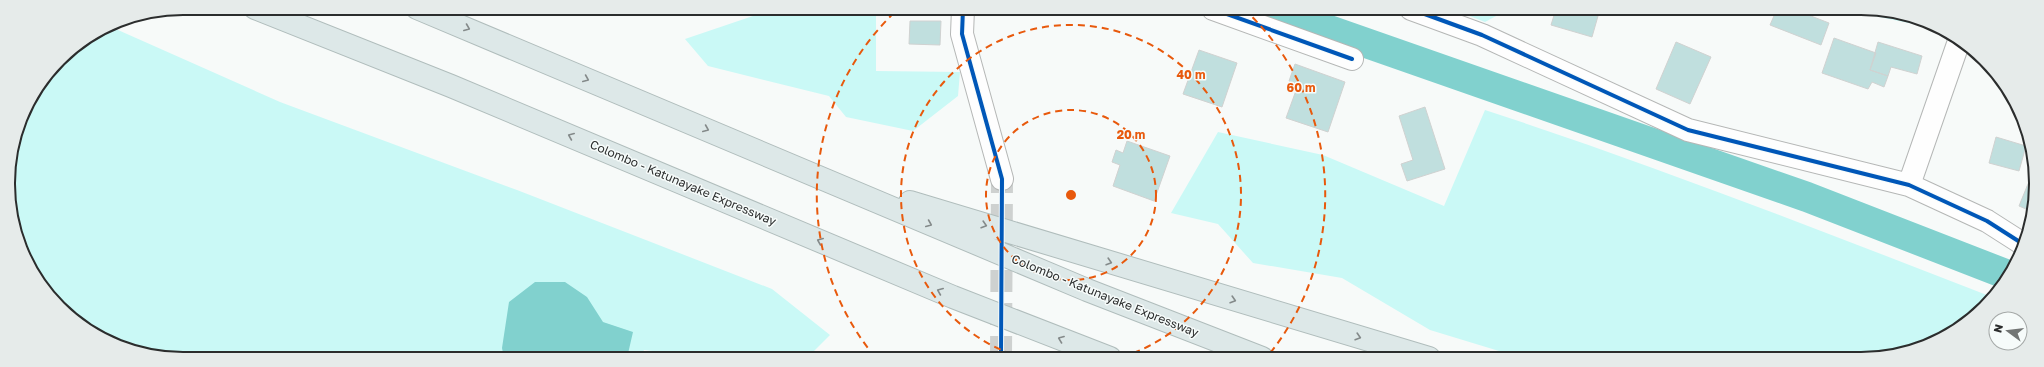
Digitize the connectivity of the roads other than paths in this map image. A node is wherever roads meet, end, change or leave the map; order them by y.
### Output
1 (273, 15) edge
2 (434, 15) edge
3 (964, 15) edge
4 (1230, 15) edge
5 (1427, 15) edge
6 (1957, 46) edge
7 (1352, 59) dead end
8 (799, 169) junction
9 (1002, 179) tunnel mouth
10 (1909, 185) junction
11 (2019, 241) edge
12 (1093, 352) edge
13 (1247, 352) edge
14 (1409, 352) edge

12 -> 1 highway, Colombo - Katunayake Expressway
2 -> 8 highway, Colombo - Katunayake Expressway
3 - 9 street
4 - 7 street
5 - 10 street
6 - 10 street
8 -> 13 highway, Colombo - Katunayake Expressway
8 -> 14 highway
10 - 11 street

